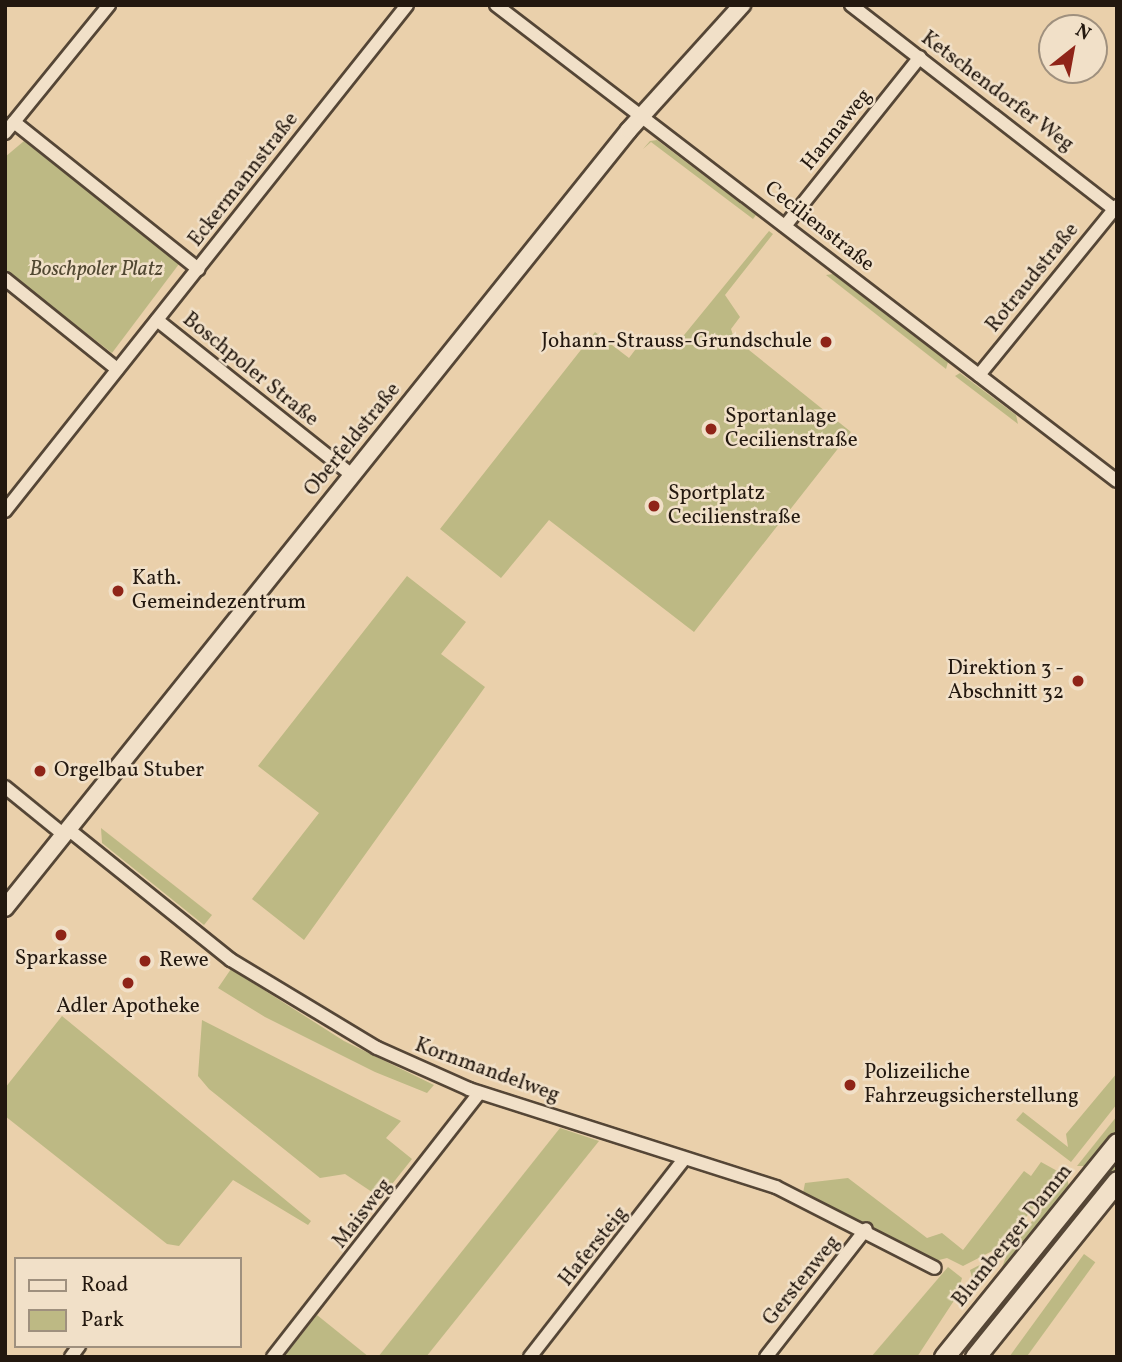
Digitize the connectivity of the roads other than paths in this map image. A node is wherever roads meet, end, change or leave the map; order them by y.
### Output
1 (109, 5) edge
2 (407, 5) edge
3 (496, 5) edge
4 (742, 5) edge
5 (851, 5) edge
6 (920, 57) junction
7 (641, 115) junction
8 (14, 122) junction
9 (5, 134) edge
10 (1116, 209) edge
11 (785, 226) junction
12 (198, 269) junction
13 (5, 279) edge
14 (157, 320) junction
15 (117, 369) junction
16 (979, 375) junction
17 (352, 475) junction
18 (1117, 481) edge
19 (5, 511) edge
20 (5, 787) edge
21 (66, 832) junction
22 (5, 908) edge
23 (479, 1093) junction
24 (1117, 1143) edge
25 (684, 1159) junction
26 (1117, 1181) edge
27 (866, 1229) junction
28 (935, 1268) dead end
29 (273, 1357) edge
30 (530, 1357) edge
31 (766, 1357) edge
32 (944, 1357) edge
33 (975, 1357) edge

1 - 8 street
2 - 12 street, Eckermannstraße
3 - 7 street, Cecilienstraße
4 - 7 street, Oberfeldstraße
5 - 6 street, Ketschendorfer Weg
6 - 10 street, Ketschendorfer Weg
6 - 11 street, Hannaweg
7 - 11 street, Cecilienstraße
7 - 17 street, Oberfeldstraße
8 - 9 street
8 - 12 street
10 - 16 street, Rotraudstraße
11 - 16 street, Cecilienstraße
12 - 14 street, Eckermannstraße
13 - 15 street
14 - 15 street, Eckermannstraße
14 - 17 street, Boschpoler Straße
15 - 19 street, Eckermannstraße
16 - 18 street, Cecilienstraße
17 - 21 street, Oberfeldstraße
20 - 21 street, Kornmandelweg
21 - 22 street, Oberfeldstraße
21 - 23 street, Kornmandelweg
23 - 25 street, Kornmandelweg
23 - 29 street, Maisweg
24 - 32 main road, Blumberger Damm
25 - 27 street, Kornmandelweg
25 - 30 street, Hafersteig
26 - 33 main road
27 - 28 street, Kornmandelweg
27 - 31 street, Gerstenweg

